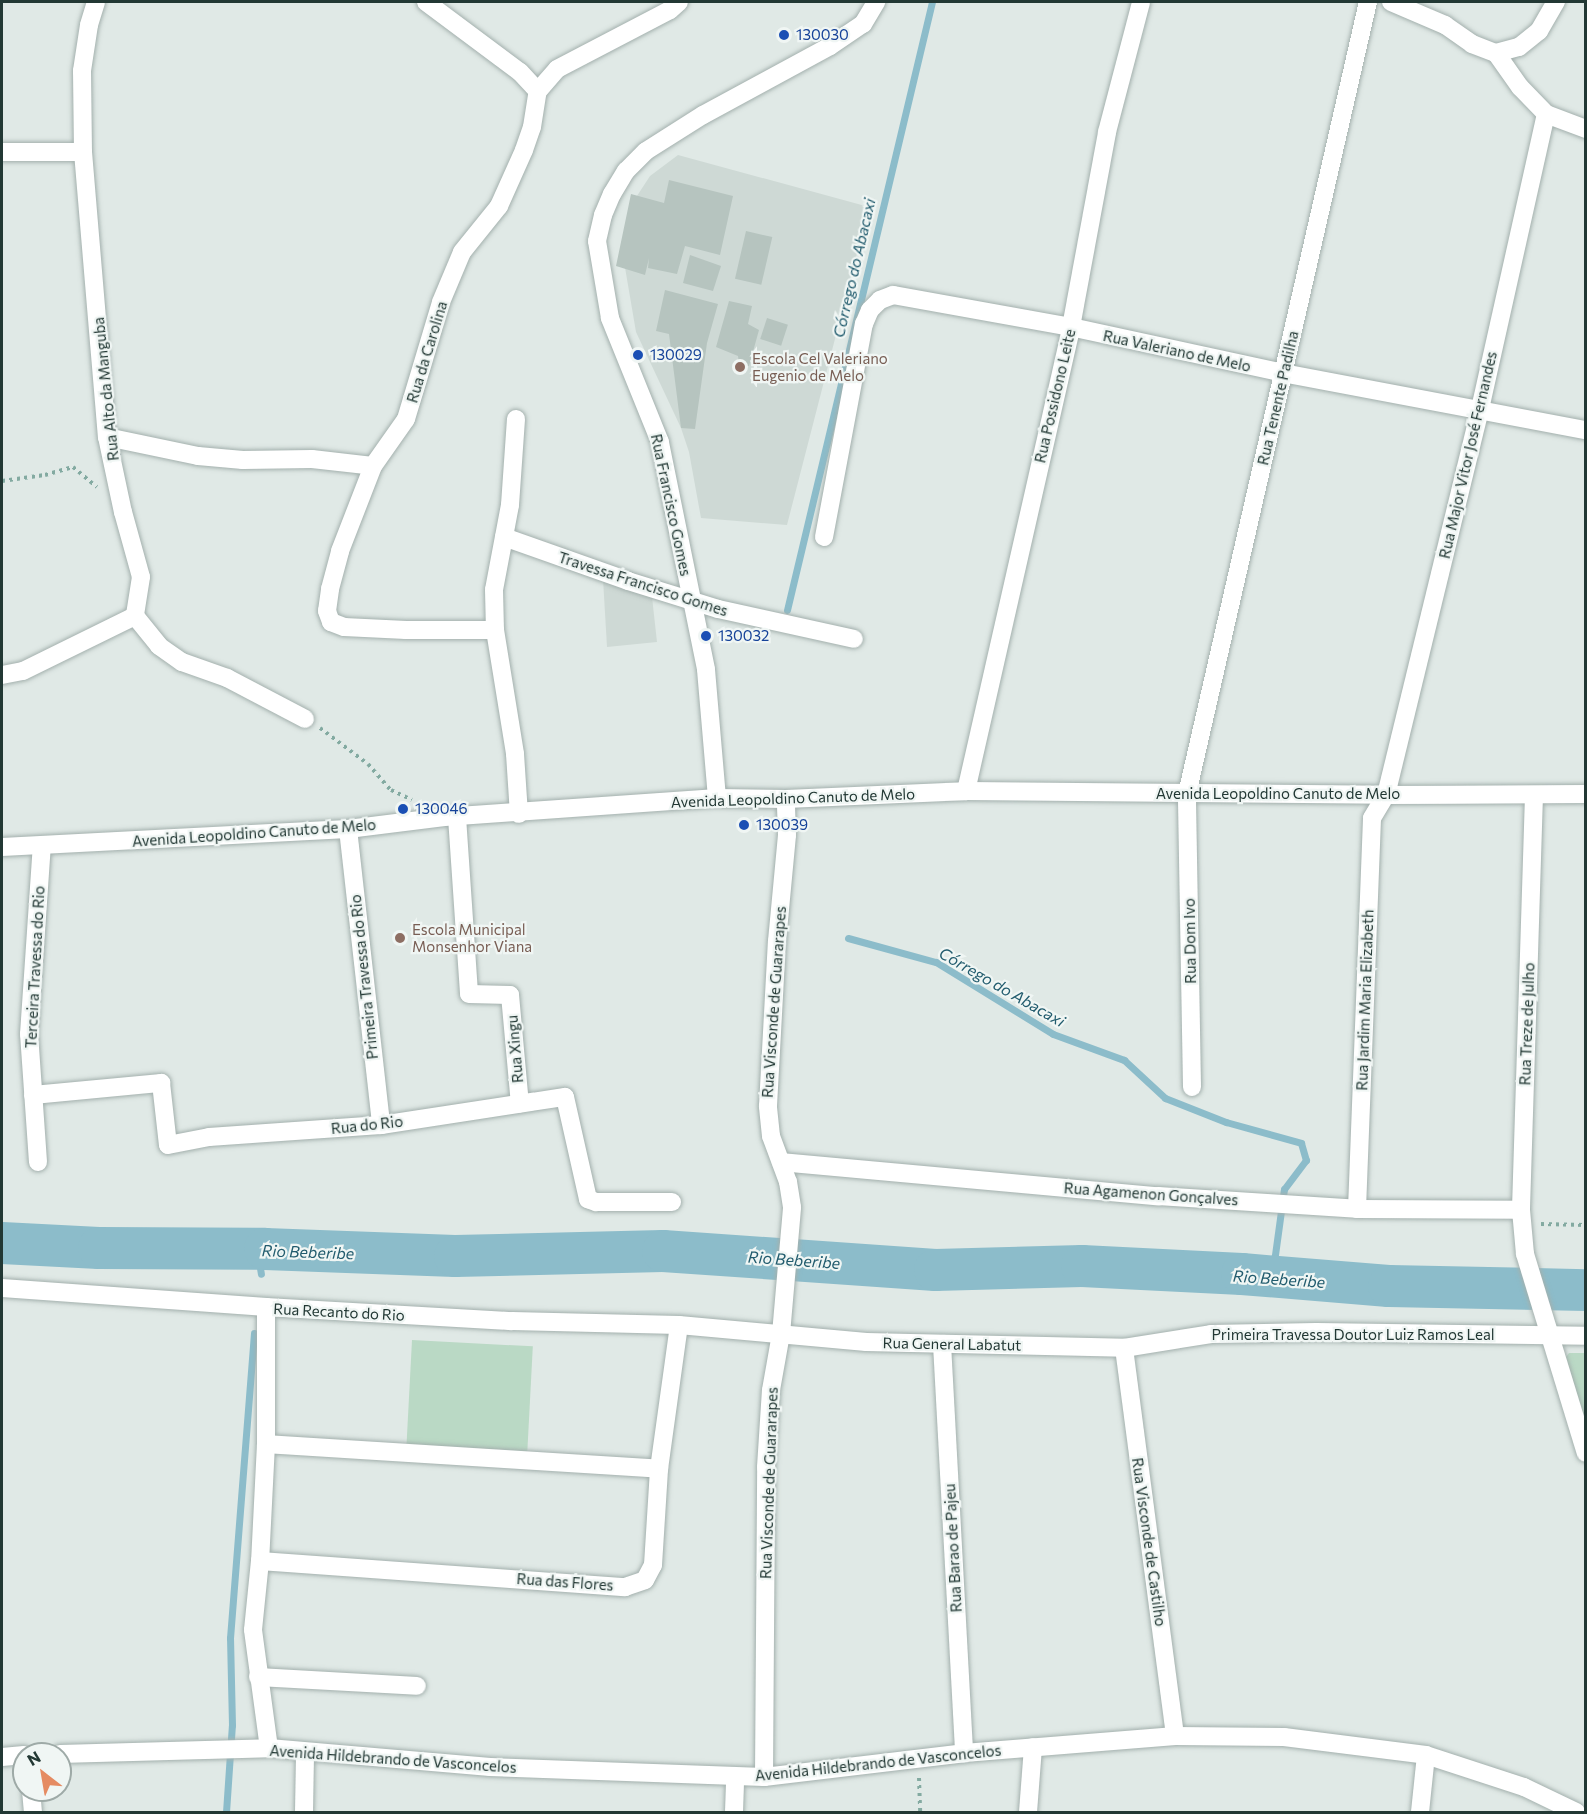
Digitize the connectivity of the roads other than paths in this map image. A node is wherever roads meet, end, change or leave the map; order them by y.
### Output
1 (96, 2) edge
2 (426, 2) edge
3 (679, 2) edge
4 (876, 2) edge
5 (1141, 2) edge
6 (1368, 2) edge
7 (1391, 2) edge
8 (1556, 2) edge
9 (1496, 53) junction
10 (537, 91) junction
11 (1546, 114) junction
12 (1586, 129) edge
13 (2, 152) edge
14 (83, 152) junction
15 (1071, 327) junction
16 (1283, 373) junction
17 (1480, 409) junction
18 (516, 419) dead end
19 (1586, 430) edge
20 (107, 437) junction
21 (373, 466) junction
22 (504, 537) junction
23 (824, 537) dead end
24 (691, 600) junction
25 (135, 616) junction
26 (495, 630) junction
27 (854, 639) dead end
28 (2, 675) edge
29 (305, 719) road end
30 (966, 791) junction
31 (1187, 794) junction
32 (1586, 794) edge
33 (1386, 795) junction
34 (1534, 795) junction
35 (717, 798) junction
36 (786, 799) junction
37 (519, 814) junction
38 (451, 817) junction
39 (348, 829) junction
40 (42, 845) junction
41 (2, 847) edge
42 (1192, 1087) dead end
43 (33, 1095) junction
44 (519, 1104) junction
45 (381, 1125) junction
46 (38, 1162) dead end
47 (781, 1162) junction
48 (672, 1202) dead end
49 (1358, 1209) junction
50 (1521, 1217) junction
51 (2, 1288) edge
52 (266, 1307) junction
53 (679, 1325) junction
54 (781, 1334) junction
55 (1547, 1334) junction
56 (1586, 1336) edge
57 (942, 1344) junction
58 (1124, 1348) junction
59 (266, 1444) junction
60 (1586, 1453) edge
61 (659, 1469) junction
62 (260, 1561) junction
63 (258, 1677) junction
64 (417, 1686) dead end
65 (1175, 1736) junction
66 (1033, 1747) junction
67 (269, 1749) junction
68 (305, 1752) junction
69 (964, 1753) junction
70 (72, 1754) edge
71 (1426, 1755) junction
72 (735, 1777) junction
73 (764, 1777) junction
74 (304, 1812) edge
75 (734, 1812) edge
76 (1028, 1812) edge
77 (1420, 1812) edge
78 (1576, 1812) edge

1 - 14 street, Rua Alto da Manguba
2 - 10 street
3 - 10 street
4 - 24 street, Rua Francisco Gomes
5 - 15 street, Rua Possidono Leite
6 - 16 street, Rua Tenente Padilha
7 - 9 street
8 - 9 street
9 - 11 street
10 - 21 street, Rua da Carolina
11 - 12 street
11 - 17 street, Rua Major Vitor José Fernandes
13 - 14 street
14 - 20 street, Rua Alto da Manguba
15 - 16 street, Rua Valeriano de Melo
15 - 23 street, Rua Valeriano de Melo
15 - 30 street, Rua Possidono Leite
16 - 17 street, Rua Valeriano de Melo
16 - 31 street, Rua Tenente Padilha
17 - 19 street, Rua Valeriano de Melo
17 - 33 street, Rua Major Vitor José Fernandes
18 - 22 street
20 - 21 street
20 - 25 street, Rua Alto da Manguba
21 - 26 street, Rua da Carolina
22 - 24 street, Travessa Francisco Gomes
22 - 26 street
24 - 27 street, Travessa Francisco Gomes
24 - 35 street, Rua Francisco Gomes
25 - 28 street
25 - 29 street
26 - 37 street
30 - 31 street, Avenida Leopoldino Canuto de Melo
30 - 36 street, Avenida Leopoldino Canuto de Melo
31 - 33 street, Avenida Leopoldino Canuto de Melo
31 - 42 street, Rua Dom Ivo
32 - 34 street, Avenida Leopoldino Canuto de Melo
33 - 34 street, Avenida Leopoldino Canuto de Melo
33 - 49 street, Rua Jardim Maria Elizabeth
34 - 50 street, Rua Treze de Julho
35 - 36 street, Avenida Leopoldino Canuto de Melo
35 - 37 street, Avenida Leopoldino Canuto de Melo
36 - 47 street, Rua Visconde de Guararapes
37 - 38 street, Avenida Leopoldino Canuto de Melo
38 - 39 street, Avenida Leopoldino Canuto de Melo
38 - 44 street, Rua Xingu
39 - 40 street, Avenida Leopoldino Canuto de Melo
39 - 45 street, Primeira Travessa do Rio
40 - 41 street, Avenida Leopoldino Canuto de Melo
40 - 43 street, Terceira Travessa do Rio
43 - 45 street, Rua do Rio
43 - 46 street, Terceira Travessa do Rio
44 - 45 street, Rua do Rio
44 - 48 street, Rua do Rio
47 - 49 street, Rua Agamenon Gonçalves
47 - 54 street, Rua Visconde de Guararapes
49 - 50 street, Rua Agamenon Gonçalves
50 - 55 street, Rua Treze de Julho
51 - 52 street
52 - 53 street, Rua Recanto do Rio
52 - 59 street, Rua Recanto do Rio
53 - 54 street, Rua Recanto do Rio
53 - 61 street, Rua das Flores
54 - 57 street, Rua General Labatut
54 - 73 street, Rua Visconde de Guararapes
55 - 56 street, Primeira Travessa Doutor Luiz Ramos Leal
55 - 58 street, Primeira Travessa Doutor Luiz Ramos Leal
55 - 60 street, Rua Treze de Julho
57 - 58 street, Rua General Labatut
57 - 69 street, Rua Barao de Pajeu
58 - 65 street, Rua Visconde de Castilho
59 - 61 street
59 - 62 street, Rua Recanto do Rio
61 - 62 street, Rua das Flores
62 - 63 street, Rua Recanto do Rio
63 - 64 street
63 - 67 street, Rua Recanto do Rio
65 - 66 street, Avenida Hildebrando de Vasconcelos
65 - 71 street, Avenida Hildebrando de Vasconcelos
66 - 69 street, Avenida Hildebrando de Vasconcelos
66 - 76 street
67 - 68 street, Avenida Hildebrando de Vasconcelos
67 - 70 street, Avenida Hildebrando de Vasconcelos
68 - 72 street, Avenida Hildebrando de Vasconcelos
68 - 74 street
69 - 73 street, Avenida Hildebrando de Vasconcelos
71 - 77 street
71 - 78 street, Avenida Hildebrando de Vasconcelos
72 - 73 street, Avenida Hildebrando de Vasconcelos
72 - 75 street

